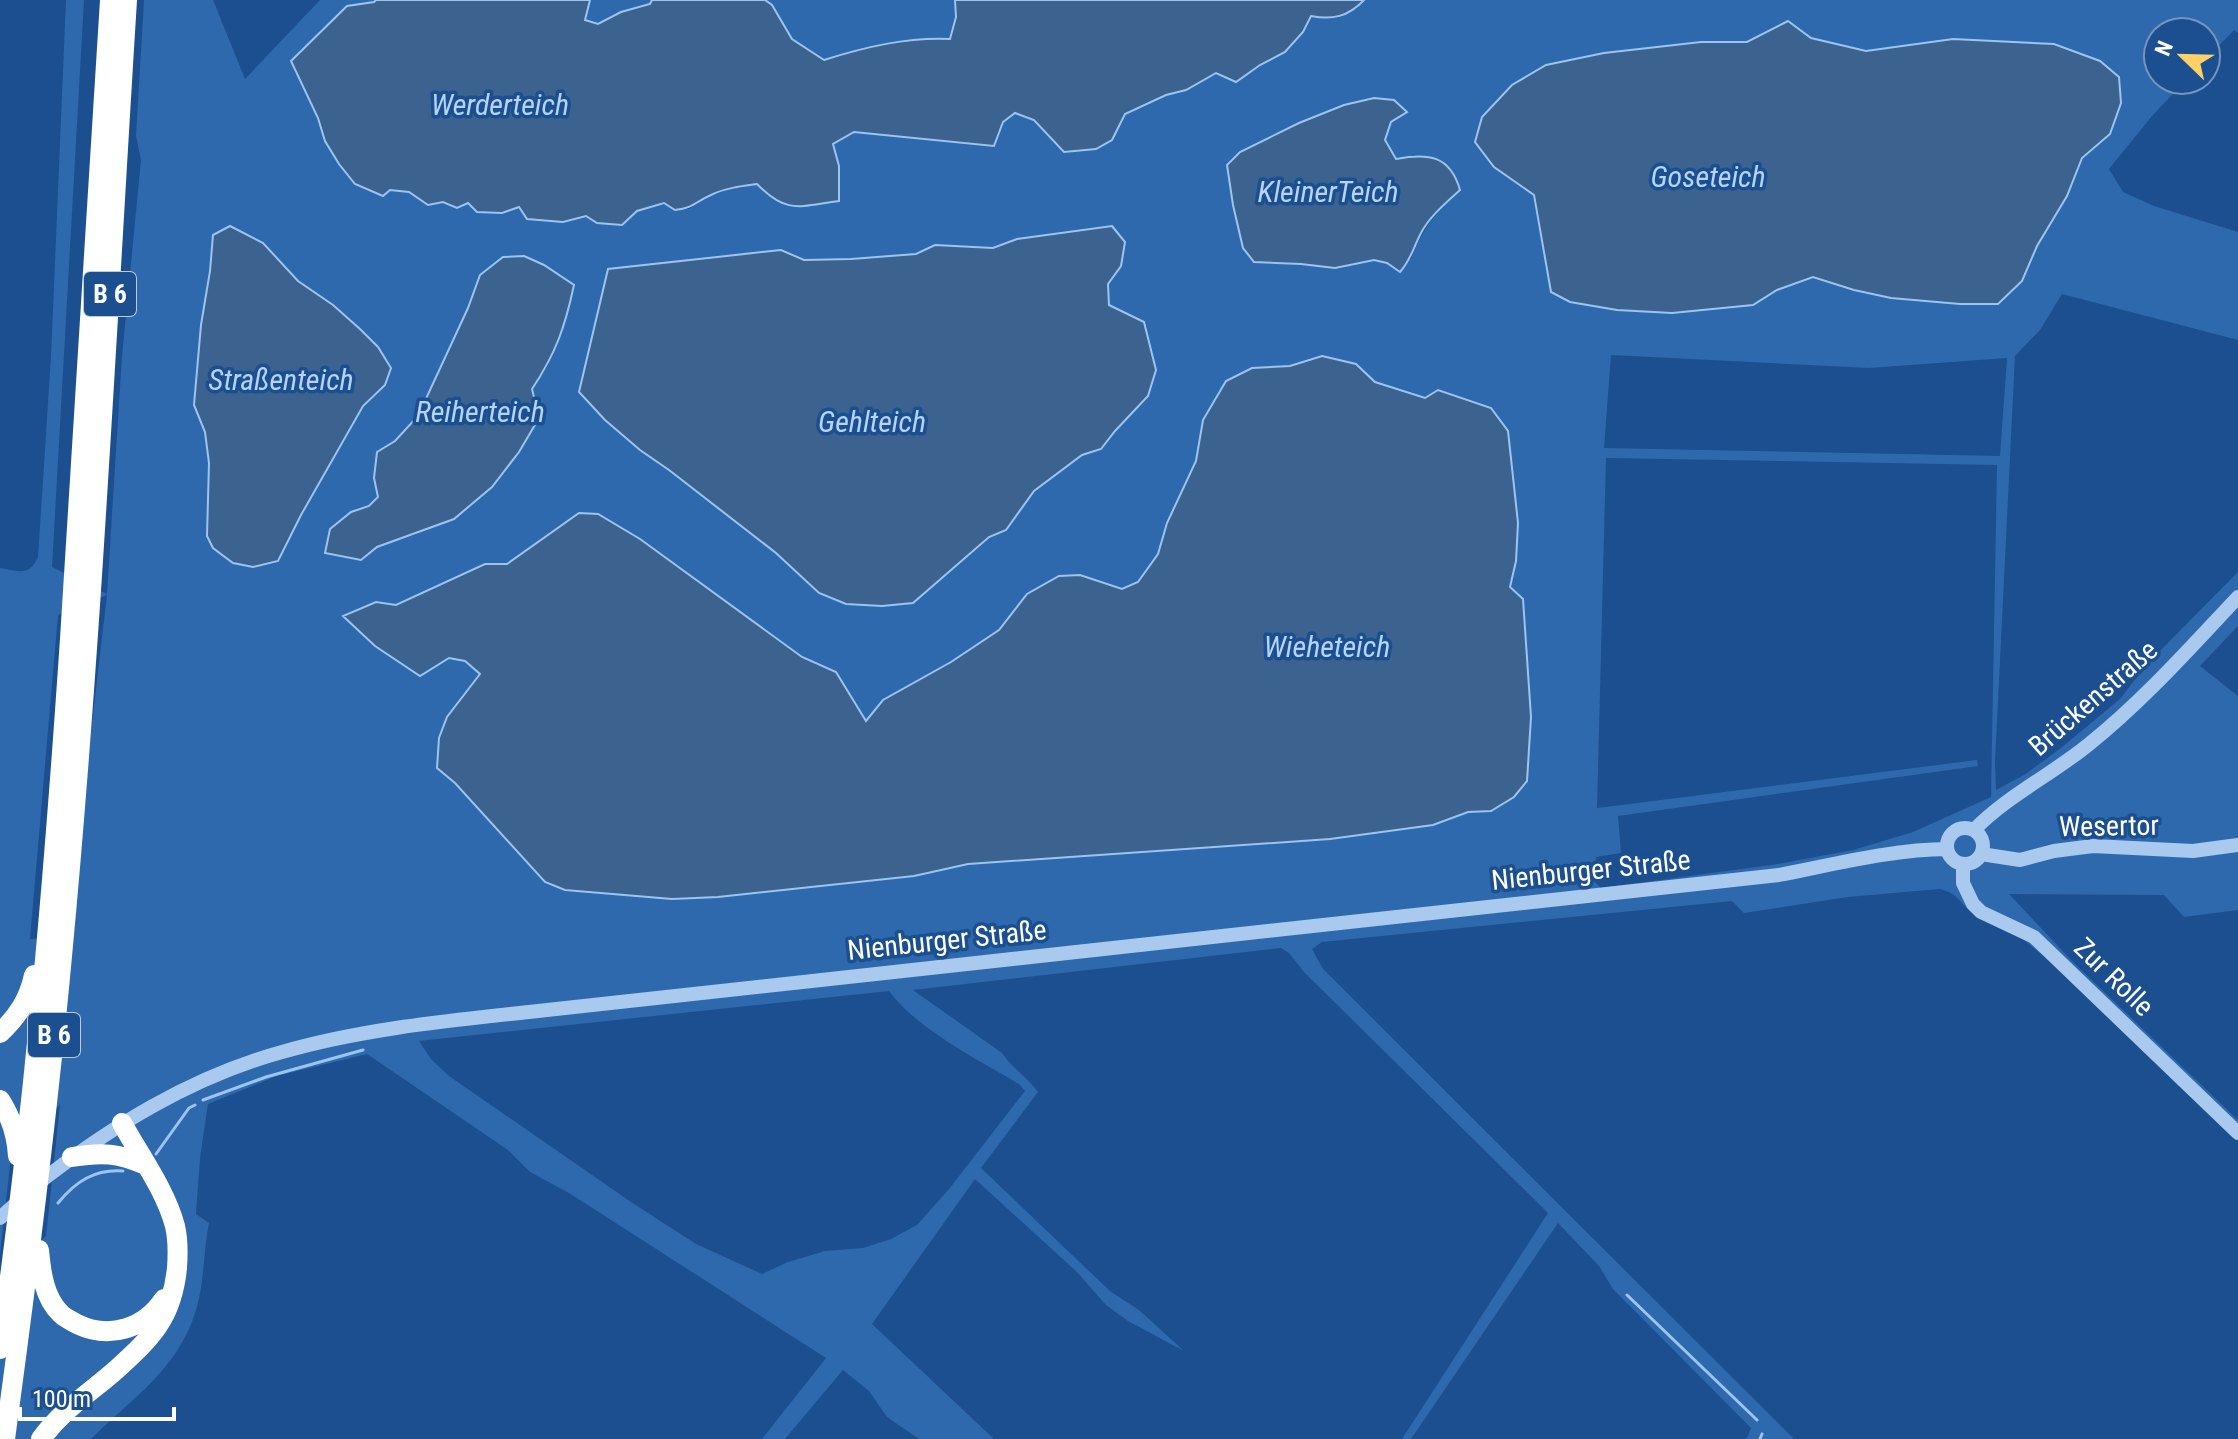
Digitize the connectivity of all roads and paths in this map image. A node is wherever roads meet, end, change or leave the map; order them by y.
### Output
1 (110, 0) edge
2 (127, 0) edge
3 (83, 587) junction
4 (2238, 597) edge
5 (1974, 830) junction
6 (2238, 845) edge
7 (1947, 849) junction
8 (1981, 854) junction
9 (1963, 864) junction
10 (49, 954) junction
11 (0, 1033) edge
12 (0, 1100) edge
13 (122, 1123) junction
14 (2238, 1133) edge
15 (22, 1138) junction
16 (72, 1157) junction
17 (146, 1165) junction
18 (28, 1198) junction
19 (0, 1218) edge
20 (34, 1246) junction
21 (175, 1282) junction
22 (0, 1349) edge
23 (5, 1439) edge
24 (41, 1439) edge

1 - 3 highway, B 6
2 - 3 highway, B 6
3 - 10 highway, B 6
3 - 10 highway, B 6
4 - 5 street, Brückenstraße
5 - 7 street
5 - 8 street
6 - 8 street, Wesertor
7 - 9 street
7 - 13 street, Nienburger Straße
8 - 9 street
9 - 14 street, Zur Rolle
10 - 11 highway
10 - 15 highway, B 6
10 - 18 highway, B 6
12 - 15 highway
13 - 16 street, Nienburger Straße
13 - 17 highway
15 - 18 highway
16 - 17 highway
16 - 19 street, Nienburger Straße
17 - 21 highway
18 - 20 highway
18 - 22 highway, B 6
20 - 21 highway
20 - 23 highway
21 - 24 highway

